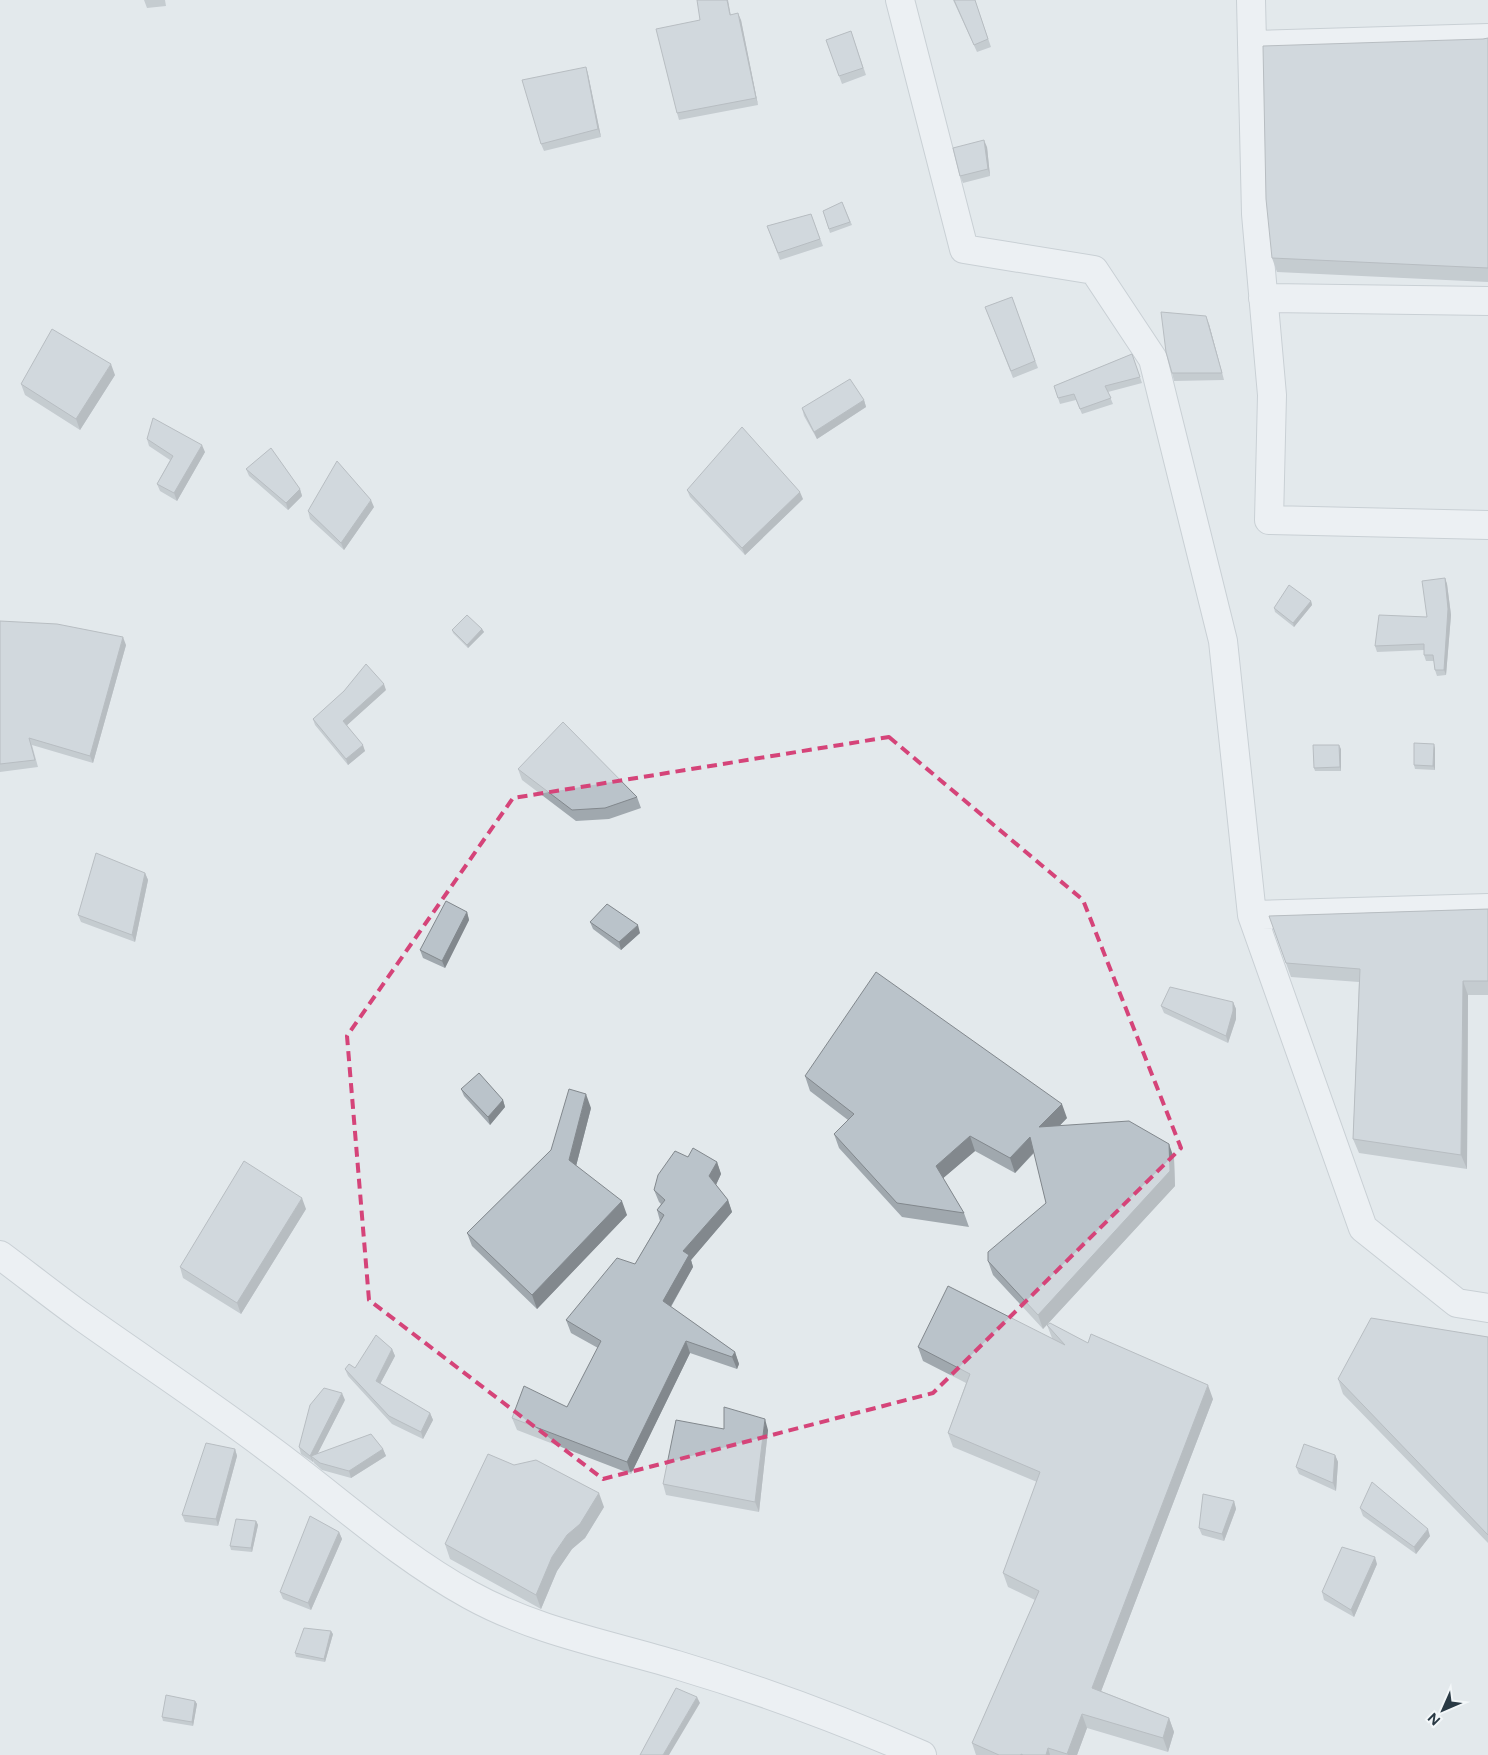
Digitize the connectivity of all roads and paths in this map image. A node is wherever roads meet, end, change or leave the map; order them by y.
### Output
1 (900, 0) edge
2 (1251, 0) edge
3 (1488, 38) edge
4 (1252, 46) junction
5 (1263, 298) junction
6 (1488, 301) edge
7 (1488, 525) edge
8 (1488, 908) edge
9 (1252, 915) junction
10 (0, 1255) edge
11 (1488, 1308) edge
12 (922, 1755) edge

1 - 9 street
2 - 4 street
3 - 4 street
4 - 5 street
5 - 6 street
5 - 7 street
8 - 9 street
9 - 11 street
10 - 12 street

